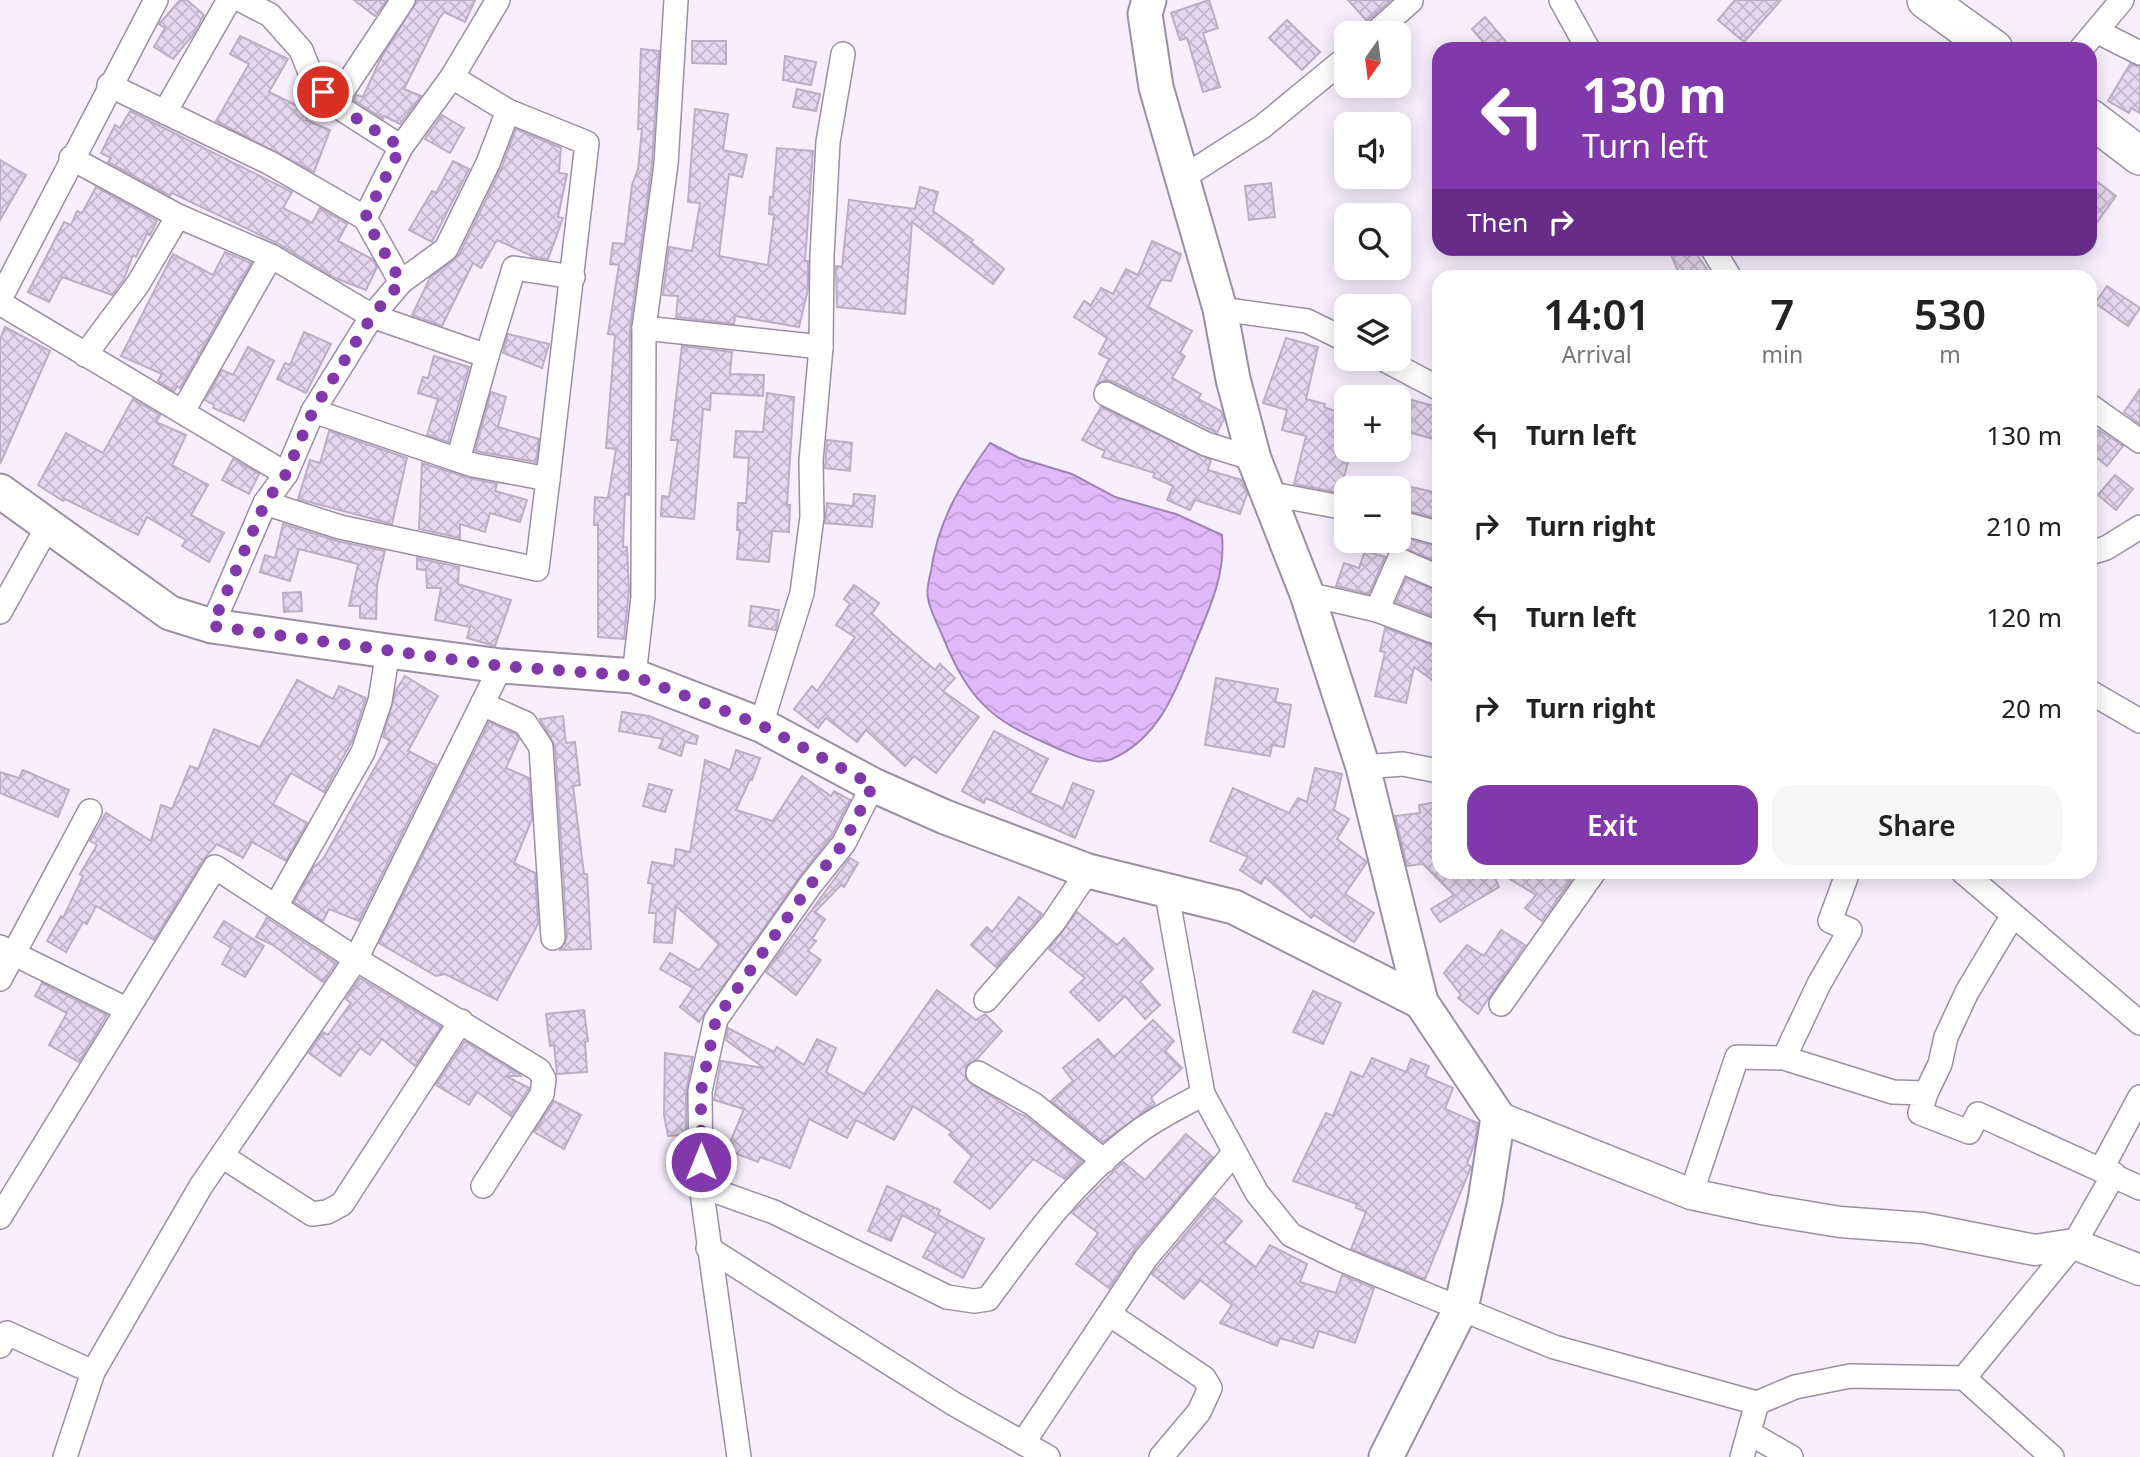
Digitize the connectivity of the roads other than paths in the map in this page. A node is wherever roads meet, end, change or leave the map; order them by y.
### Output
1 (156, 0) edge
2 (229, 0) edge
3 (242, 0) edge
4 (403, 0) edge
5 (498, 0) edge
6 (676, 0) edge
7 (1149, 0) edge
8 (1561, 0) edge
9 (1926, 0) edge
10 (2122, 0) edge
11 (1411, 1) edge
12 (1388, 21) edge
13 (2098, 32) junction
14 (1584, 42) edge
15 (1984, 42) edge
16 (2088, 42) edge
17 (2140, 53) edge
18 (843, 54) dead end
19 (1334, 68) edge
20 (452, 77) junction
21 (109, 85) junction
22 (334, 104) junction
23 (508, 111) junction
24 (165, 112) junction
25 (2097, 123) edge
26 (401, 147) junction
27 (2140, 156) edge
28 (71, 158) junction
29 (1182, 178) junction
30 (178, 216) junction
31 (365, 218) junction
32 (271, 256) junction
33 (572, 277) junction
34 (401, 282) junction
35 (0, 301) edge
36 (1220, 309) junction
37 (372, 316) junction
38 (644, 328) junction
39 (1334, 335) edge
40 (821, 347) junction
41 (85, 355) junction
42 (487, 356) junction
43 (1406, 371) edge
44 (1432, 385) edge
45 (1107, 394) dead end
46 (183, 411) junction
47 (313, 411) junction
48 (2097, 411) edge
49 (2140, 441) edge
50 (1254, 459) junction
51 (458, 460) junction
52 (286, 474) junction
53 (548, 479) junction
54 (0, 491) edge
55 (1266, 493) junction
56 (265, 503) junction
57 (1334, 506) edge
58 (49, 524) junction
59 (1411, 526) edge
60 (2140, 527) edge
61 (1432, 531) edge
62 (2097, 543) edge
63 (1432, 574) edge
64 (1307, 594) junction
65 (1377, 610) junction
66 (0, 611) edge
67 (212, 626) junction
68 (1432, 631) edge
69 (388, 651) junction
70 (501, 666) junction
71 (634, 676) junction
72 (2097, 696) edge
73 (482, 704) junction
74 (2140, 721) edge
75 (761, 725) junction
76 (1363, 767) junction
77 (1432, 770) edge
78 (873, 785) junction
79 (90, 811) dead end
80 (1088, 871) junction
81 (1589, 879) edge
82 (1845, 879) edge
83 (1971, 879) edge
84 (1166, 889) junction
85 (276, 906) junction
86 (2013, 915) junction
87 (553, 938) dead end
88 (6, 950) edge
89 (356, 958) junction
90 (0, 979) edge
91 (986, 1000) dead end
92 (1421, 1002) junction
93 (1501, 1004) dead end
94 (126, 1009) junction
95 (461, 1021) junction
96 (2140, 1023) edge
97 (1784, 1059) junction
98 (978, 1073) dead end
99 (1926, 1093) junction
100 (1203, 1094) junction
101 (2140, 1097) edge
102 (1498, 1117) junction
103 (1234, 1153) junction
104 (222, 1156) junction
105 (1104, 1161) junction
106 (2108, 1171) junction
107 (483, 1186) dead end
108 (701, 1186) junction
109 (2140, 1188) edge
110 (1691, 1194) junction
111 (0, 1217) edge
112 (2074, 1244) junction
113 (708, 1248) junction
114 (2140, 1270) edge
115 (1461, 1308) junction
116 (1109, 1314) junction
117 (2, 1336) edge
118 (93, 1372) junction
119 (1964, 1378) junction
120 (1758, 1403) junction
121 (1751, 1434) junction
122 (1023, 1443) junction
123 (65, 1457) edge
124 (739, 1457) edge
125 (1048, 1457) edge
126 (1161, 1457) edge
127 (1386, 1457) edge
128 (1742, 1457) edge
129 (1791, 1457) edge
130 (2052, 1457) edge

1 - 21 street
2 - 24 street
3 - 22 street
4 - 22 street
5 - 20 street
6 - 38 street
7 - 29 main road
8 - 14 street
9 - 15 main road
10 - 13 street
11 - 12 street
13 - 16 street
13 - 17 street
18 - 40 street
19 - 29 street
20 - 23 street
20 - 26 street
21 - 24 street
21 - 28 street
22 - 26 street
23 - 33 street
23 - 34 street
24 - 31 street
25 - 27 main road
26 - 31 street
28 - 30 street
28 - 35 street
29 - 36 main road
30 - 32 street
30 - 41 street
31 - 34 street
32 - 37 street
32 - 46 street
33 - 42 street
33 - 53 street
34 - 37 street
35 - 41 street
36 - 39 street
36 - 50 main road
37 - 42 street
37 - 47 street
38 - 40 street
38 - 71 street
40 - 75 street
41 - 46 street
42 - 51 street
43 - 44 street
45 - 50 street
46 - 52 street
47 - 51 street
47 - 52 street
48 - 49 street
50 - 55 main road
51 - 53 street
52 - 56 street
53 - 56 street
54 - 58 main road
55 - 57 street
55 - 64 main road
56 - 67 street
58 - 66 street
58 - 67 main road
59 - 61 street
60 - 62 street
63 - 65 street
64 - 65 street
64 - 76 main road
65 - 68 street
67 - 69 main road
69 - 70 main road
69 - 85 street
70 - 71 main road
70 - 73 street
71 - 75 main road
72 - 74 street
73 - 87 street
73 - 89 street
75 - 78 main road
76 - 77 street
76 - 92 main road
78 - 80 main road
78 - 108 street
79 - 88 street
80 - 84 main road
80 - 91 street
81 - 93 street
82 - 97 street
83 - 86 street
84 - 92 main road
84 - 100 street
85 - 89 street
85 - 94 street
86 - 96 street
86 - 99 street
88 - 90 street
88 - 94 street
89 - 95 street
89 - 104 street
92 - 102 main road
94 - 111 street
95 - 104 street
95 - 107 street
97 - 99 street
97 - 110 street
98 - 105 street
99 - 106 street
100 - 103 street
100 - 105 street
101 - 106 street
102 - 110 street
102 - 115 main road
103 - 115 street
103 - 116 street
104 - 118 street
105 - 108 street
106 - 109 street
106 - 112 street
108 - 113 street
110 - 112 street
112 - 114 street
112 - 119 street
113 - 122 street
113 - 124 street
115 - 120 street
115 - 127 main road
116 - 122 street
116 - 126 street
117 - 118 street
118 - 123 street
119 - 120 street
119 - 130 street
120 - 121 street
121 - 128 street
121 - 129 street
122 - 125 street

